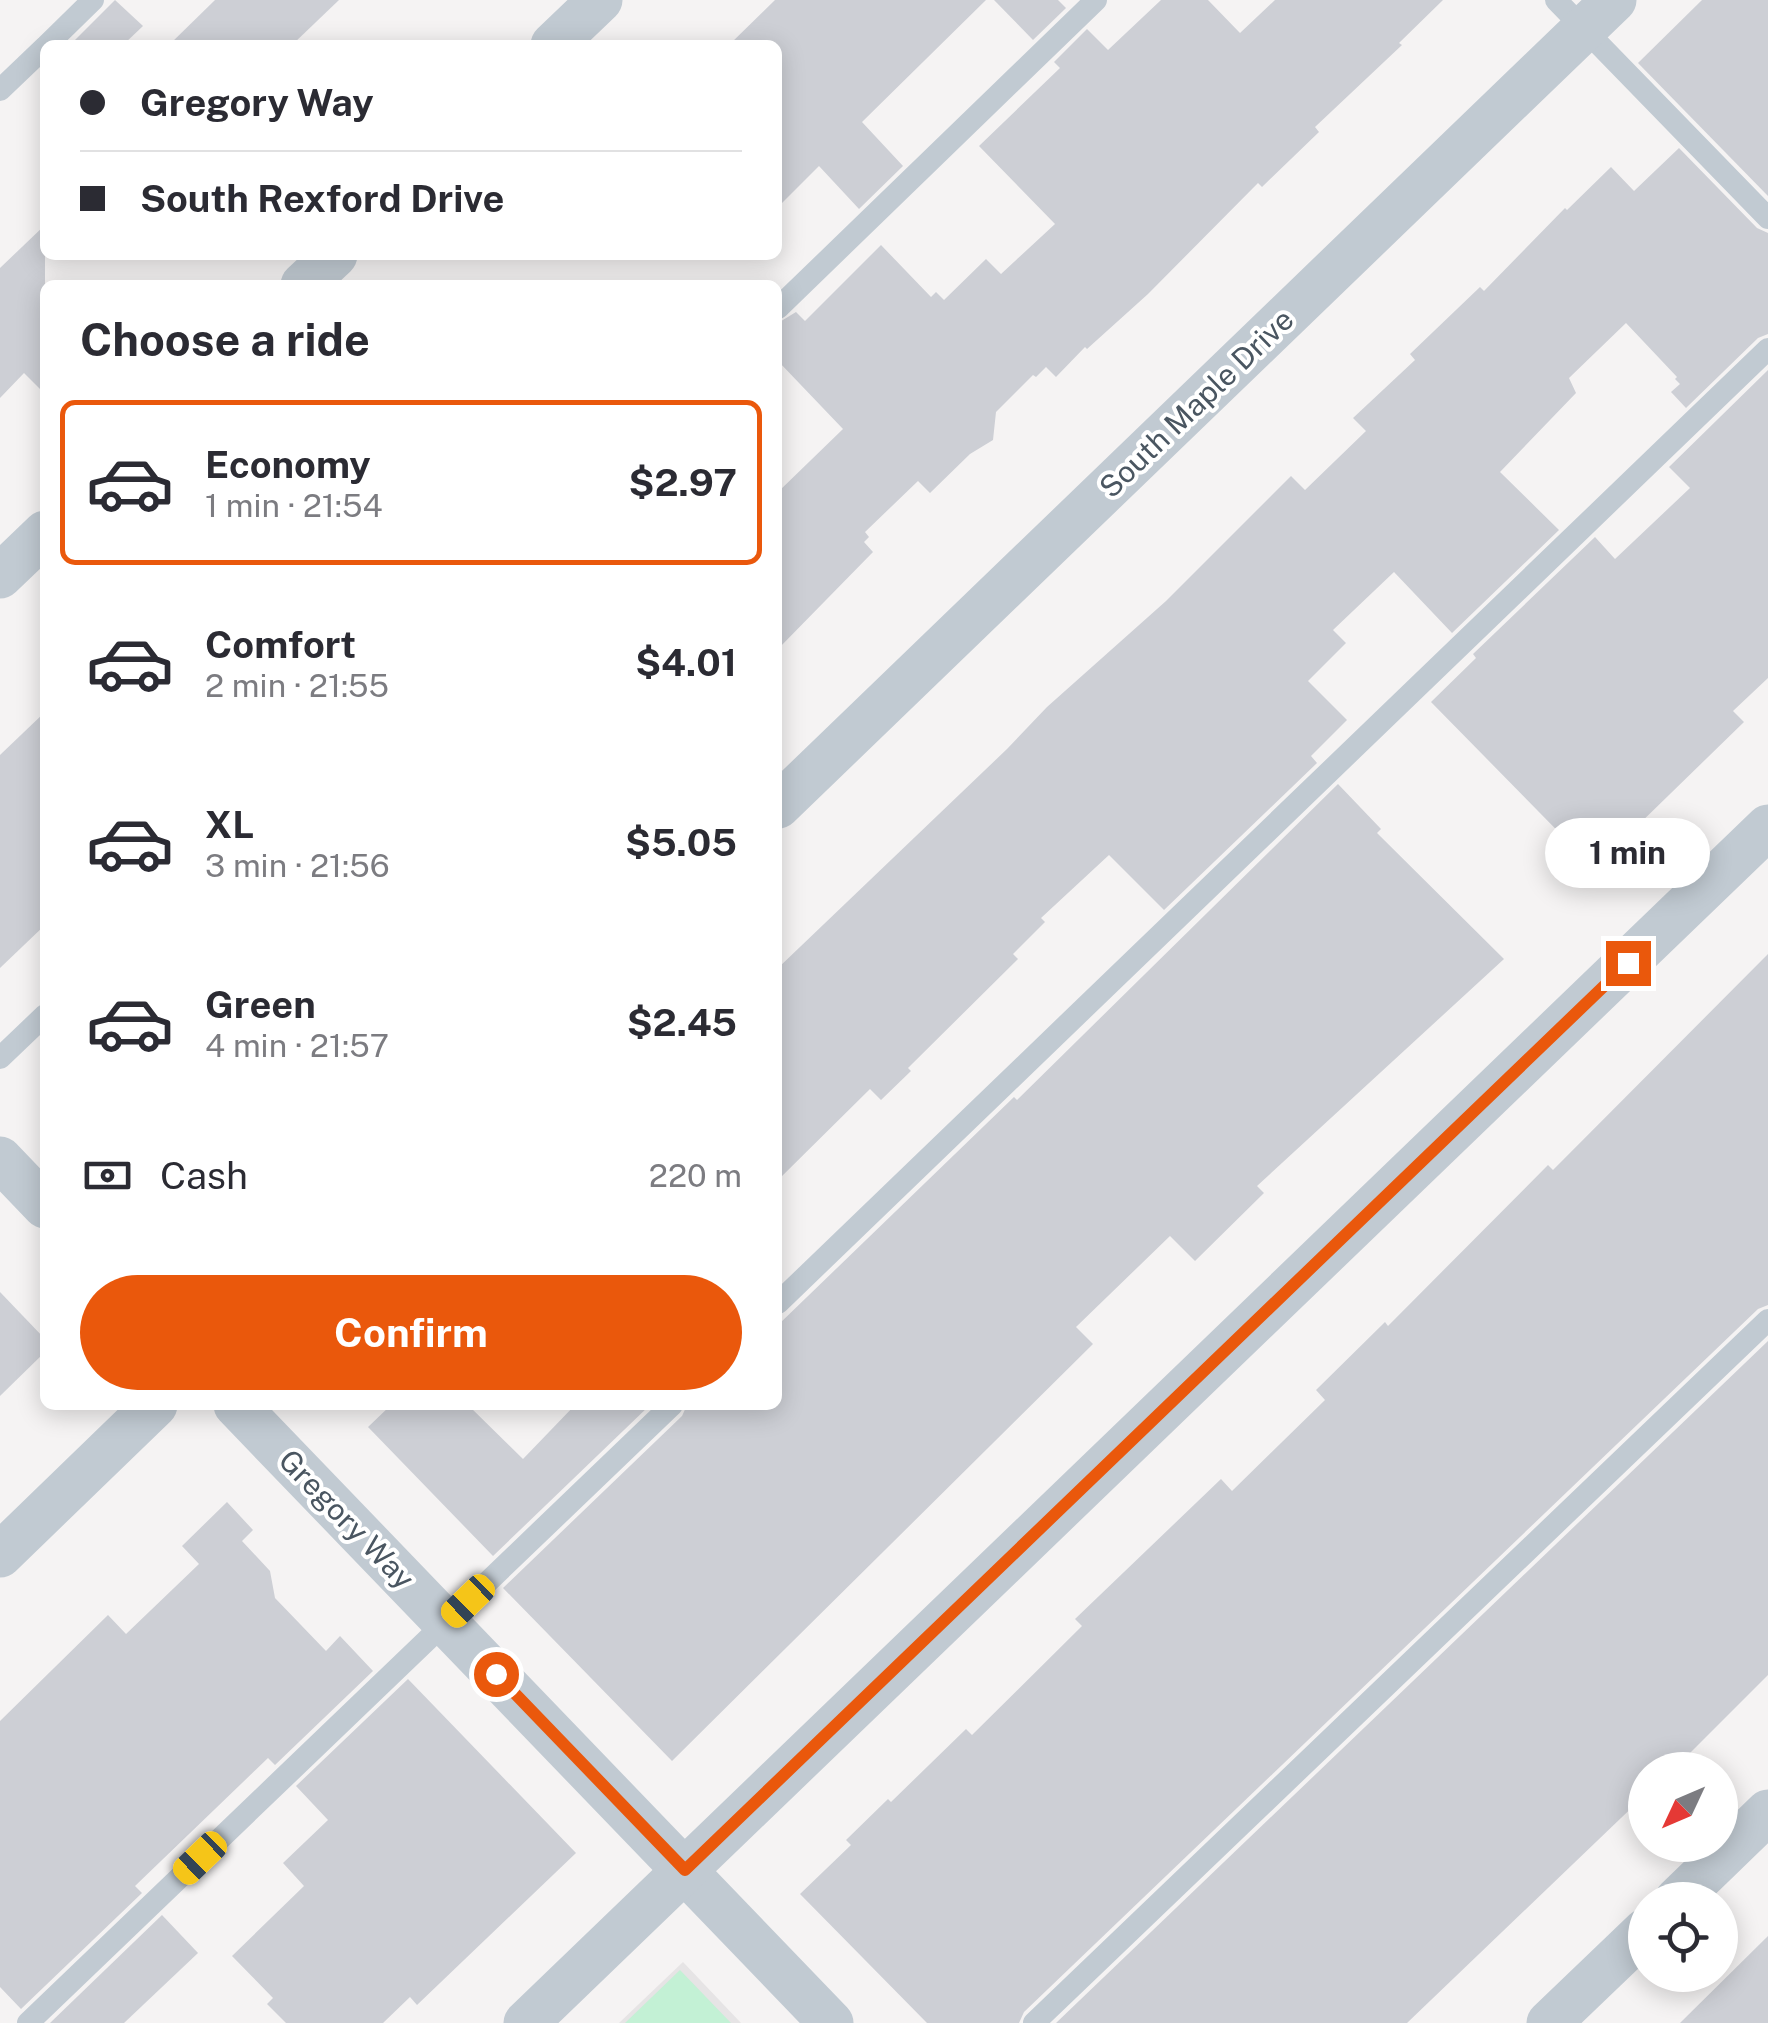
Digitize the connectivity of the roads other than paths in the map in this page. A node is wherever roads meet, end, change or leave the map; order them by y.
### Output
1 (94, 0) edge
2 (600, 0) edge
3 (1096, 0) edge
4 (1585, 10) edge
5 (52, 40) edge
6 (558, 40) edge
7 (40, 52) edge
8 (0, 90) edge
9 (1768, 218) edge
10 (329, 260) edge
11 (308, 280) edge
12 (782, 304) edge
13 (1768, 348) edge
14 (40, 538) edge
15 (0, 576) edge
16 (782, 802) edge
17 (1768, 827) edge
18 (40, 1020) edge
19 (0, 1058) edge
20 (0, 1159) edge
21 (40, 1201) edge
22 (782, 1299) edge
23 (1768, 1320) edge
24 (150, 1410) edge
25 (241, 1410) edge
26 (667, 1410) edge
27 (0, 1555) edge
28 (446, 1622) junction
29 (1768, 1812) edge
30 (685, 1870) junction
31 (1696, 1882) edge
32 (1628, 1947) edge
33 (28, 2023) edge
34 (526, 2023) edge
35 (832, 2023) edge
36 (1034, 2023) edge
37 (1549, 2023) edge

1 - 5 lane
2 - 6 street
3 - 12 lane
4 - 9 lane
4 - 16 street, South Maple Drive
7 - 8 lane
10 - 11 street
13 - 22 lane
14 - 15 street
17 - 30 street
18 - 19 lane
20 - 21 street
23 - 36 lane
24 - 27 street
25 - 28 street, Gregory Way
26 - 28 lane
28 - 30 street, Gregory Way
28 - 33 lane
29 - 31 street
30 - 34 street
30 - 35 street, Gregory Way
32 - 37 street

